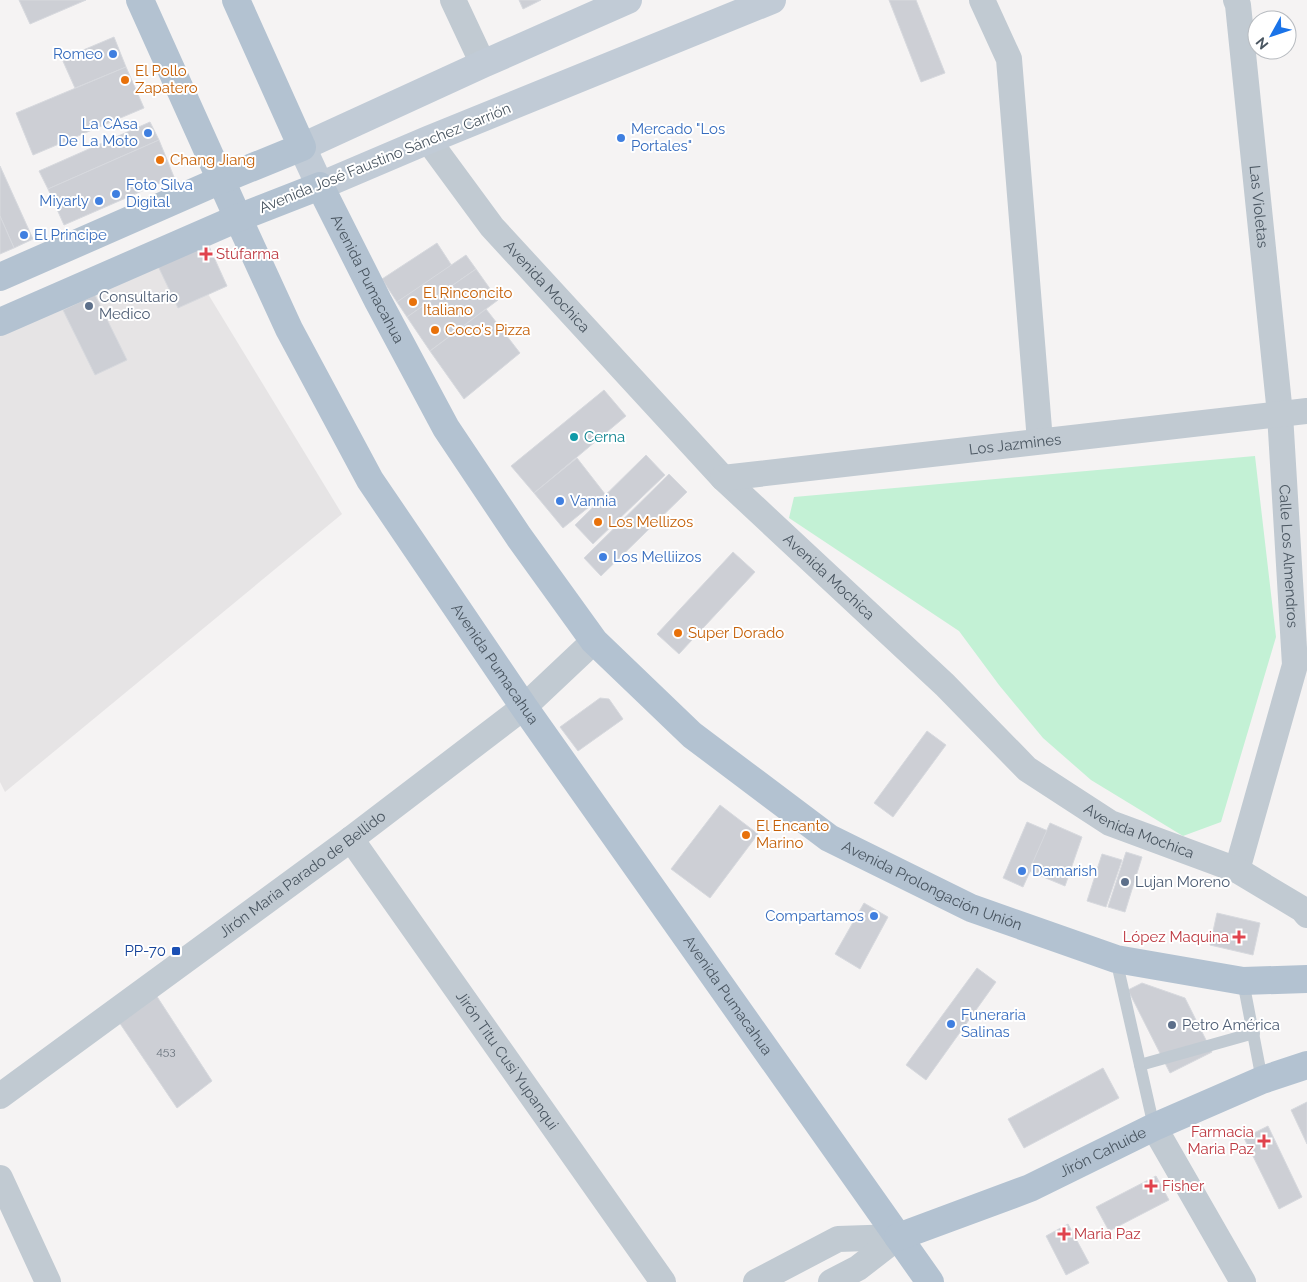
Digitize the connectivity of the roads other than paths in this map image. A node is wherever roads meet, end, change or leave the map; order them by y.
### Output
1 (140, 0) edge
2 (236, 0) edge
3 (453, 0) edge
4 (628, 0) edge
5 (772, 0) edge
6 (982, 0) edge
7 (1236, 0) edge
8 (483, 64) junction
9 (428, 140) junction
10 (302, 147) junction
11 (221, 180) junction
12 (320, 186) junction
13 (238, 218) junction
14 (0, 277) edge
15 (0, 322) edge
16 (1307, 411) edge
17 (1280, 414) junction
18 (1040, 441) junction
19 (723, 478) junction
20 (594, 641) junction
21 (1301, 665) edge
22 (524, 707) junction
23 (351, 839) junction
24 (1237, 870) junction
25 (1307, 915) edge
26 (1116, 959) junction
27 (1307, 979) edge
28 (1243, 981) junction
29 (1254, 1033) junction
30 (1140, 1065) junction
31 (1307, 1065) edge
32 (1262, 1080) junction
33 (0, 1096) edge
34 (1154, 1127) junction
35 (0, 1178) edge
36 (898, 1236) junction
37 (48, 1282) edge
38 (663, 1282) edge
39 (756, 1282) edge
40 (831, 1282) edge
41 (930, 1282) edge
42 (1243, 1282) edge

1 - 11 main road, Avenida Pumacahua
2 - 10 main road, Avenida Pumacahua
3 - 8 street
4 - 8 main road
5 - 9 main road, Avenida José Faustino Sánchez Carrión
6 - 18 street
7 - 17 street, Las Violetas
8 - 10 main road
9 - 12 main road, Avenida José Faustino Sánchez Carrión
9 - 19 street, Avenida Mochica
10 - 11 main road
10 - 12 main road, Avenida Pumacahua
11 - 13 main road, Avenida Pumacahua
11 - 14 main road
12 - 13 main road, Avenida José Faustino Sánchez Carrión
12 - 20 main road, Avenida Pumacahua
13 - 15 main road, Avenida José Faustino Sánchez Carrión
13 - 22 main road, Avenida Pumacahua
16 - 17 street, Los Jazmines
17 - 18 street, Los Jazmines
17 - 21 street, Calle Los Almendros
18 - 19 street, Los Jazmines
19 - 24 street, Avenida Mochica
20 - 22 street, Jirón Maria Parado de Bellido
20 - 26 main road, Avenida Prolongación Unión
21 - 24 street, Calle Los Almendros
22 - 23 street, Jirón Maria Parado de Bellido
22 - 36 main road, Avenida Pumacahua
23 - 33 street, Jirón Maria Parado de Bellido
23 - 38 street, Jirón Titu Cusi Yupanqui
24 - 25 street, Avenida Mochica
26 - 28 main road, Avenida Prolongación Unión
26 - 30 lane
27 - 28 main road, Avenida Prolongación Unión
28 - 29 lane
29 - 30 lane
29 - 32 lane
30 - 34 lane
31 - 32 main road, Jirón Cahuide
32 - 34 main road, Jirón Cahuide
34 - 36 main road, Jirón Cahuide
34 - 42 street
35 - 37 street
36 - 39 street, Jirón Cahuide
36 - 40 street, Jirón Cahuide
36 - 41 main road, Avenida Pumacahua

